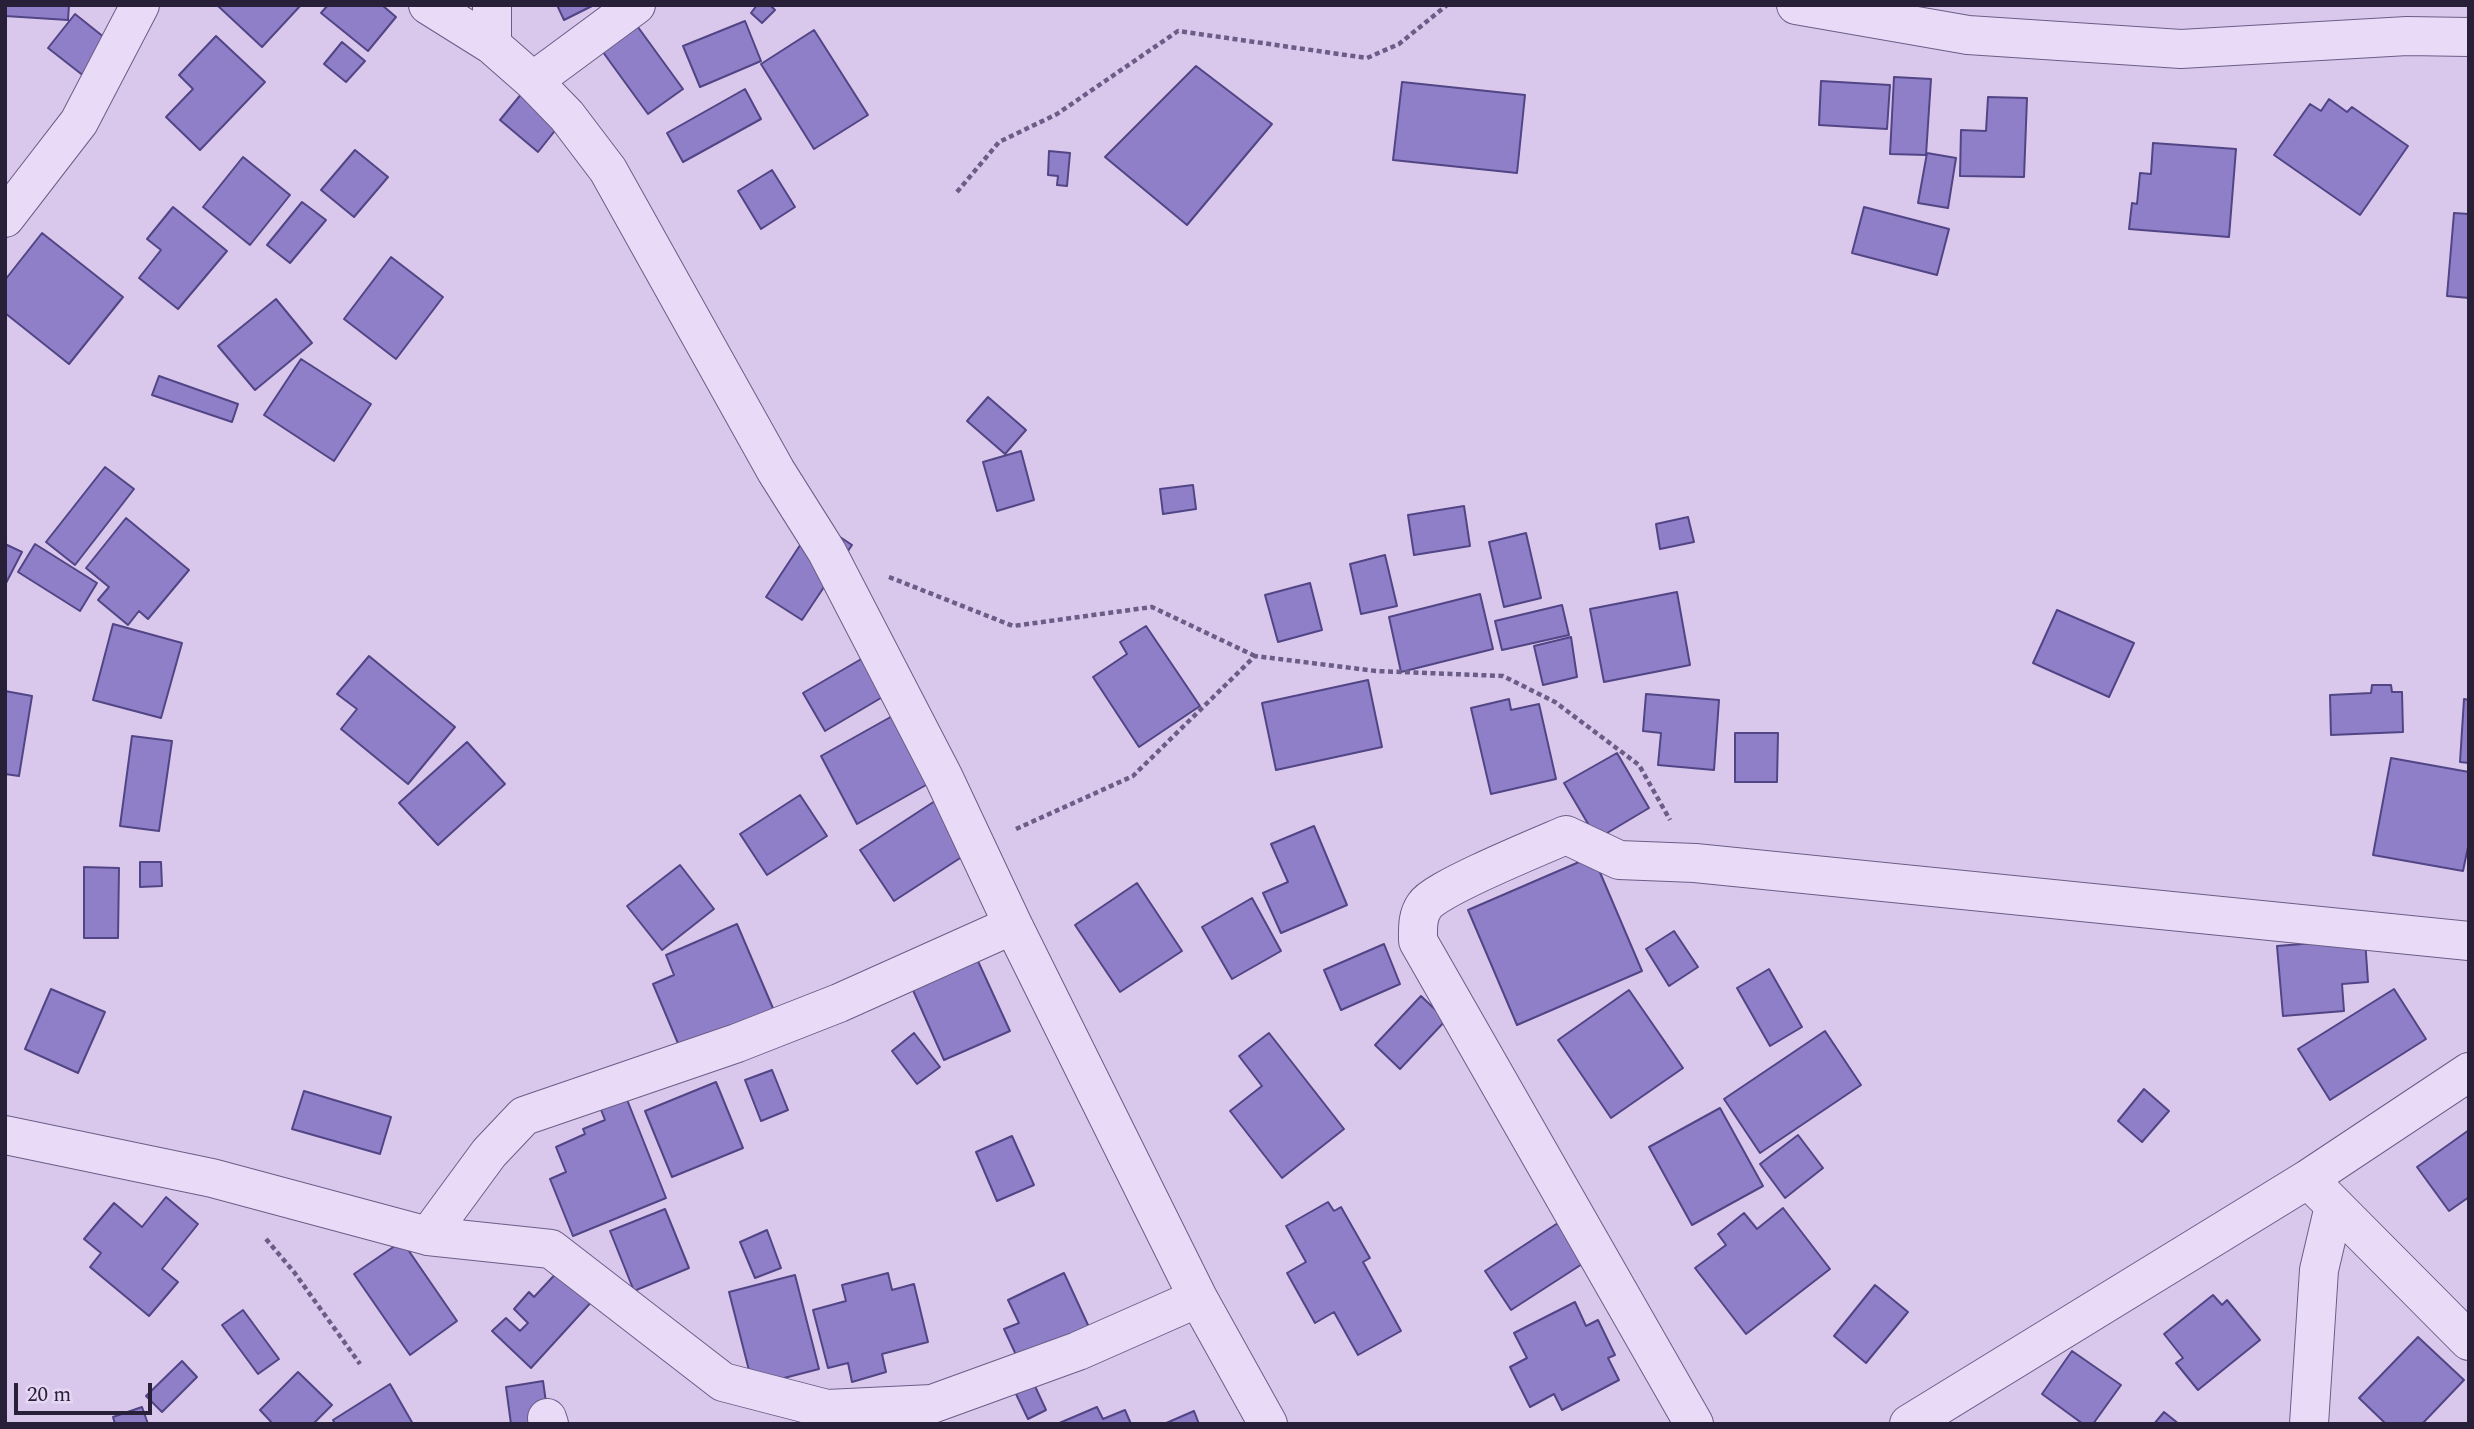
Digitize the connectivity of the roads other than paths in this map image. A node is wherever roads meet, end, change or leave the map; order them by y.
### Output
1 (140, 5) edge
2 (428, 5) edge
3 (492, 5) edge
4 (636, 5) edge
5 (1809, 6) edge
6 (2469, 37) edge
7 (492, 45) junction
8 (533, 81) junction
9 (5, 218) edge
10 (1013, 925) junction
11 (2469, 941) edge
12 (2469, 1072) edge
13 (5, 1135) edge
14 (2308, 1179) junction
15 (2334, 1206) junction
16 (428, 1236) junction
17 (1198, 1298) junction
18 (2469, 1341) edge
19 (1268, 1424) edge
20 (1694, 1424) edge
21 (1909, 1424) edge
22 (2309, 1424) edge

1 - 9 street
2 - 7 street
3 - 7 street
4 - 8 street
5 - 6 street
7 - 8 street
8 - 10 street
10 - 16 street
10 - 17 street
11 - 20 street
12 - 14 street
13 - 16 street
14 - 15 street
14 - 21 street
15 - 18 street
15 - 22 street
16 - 17 street
17 - 19 street

